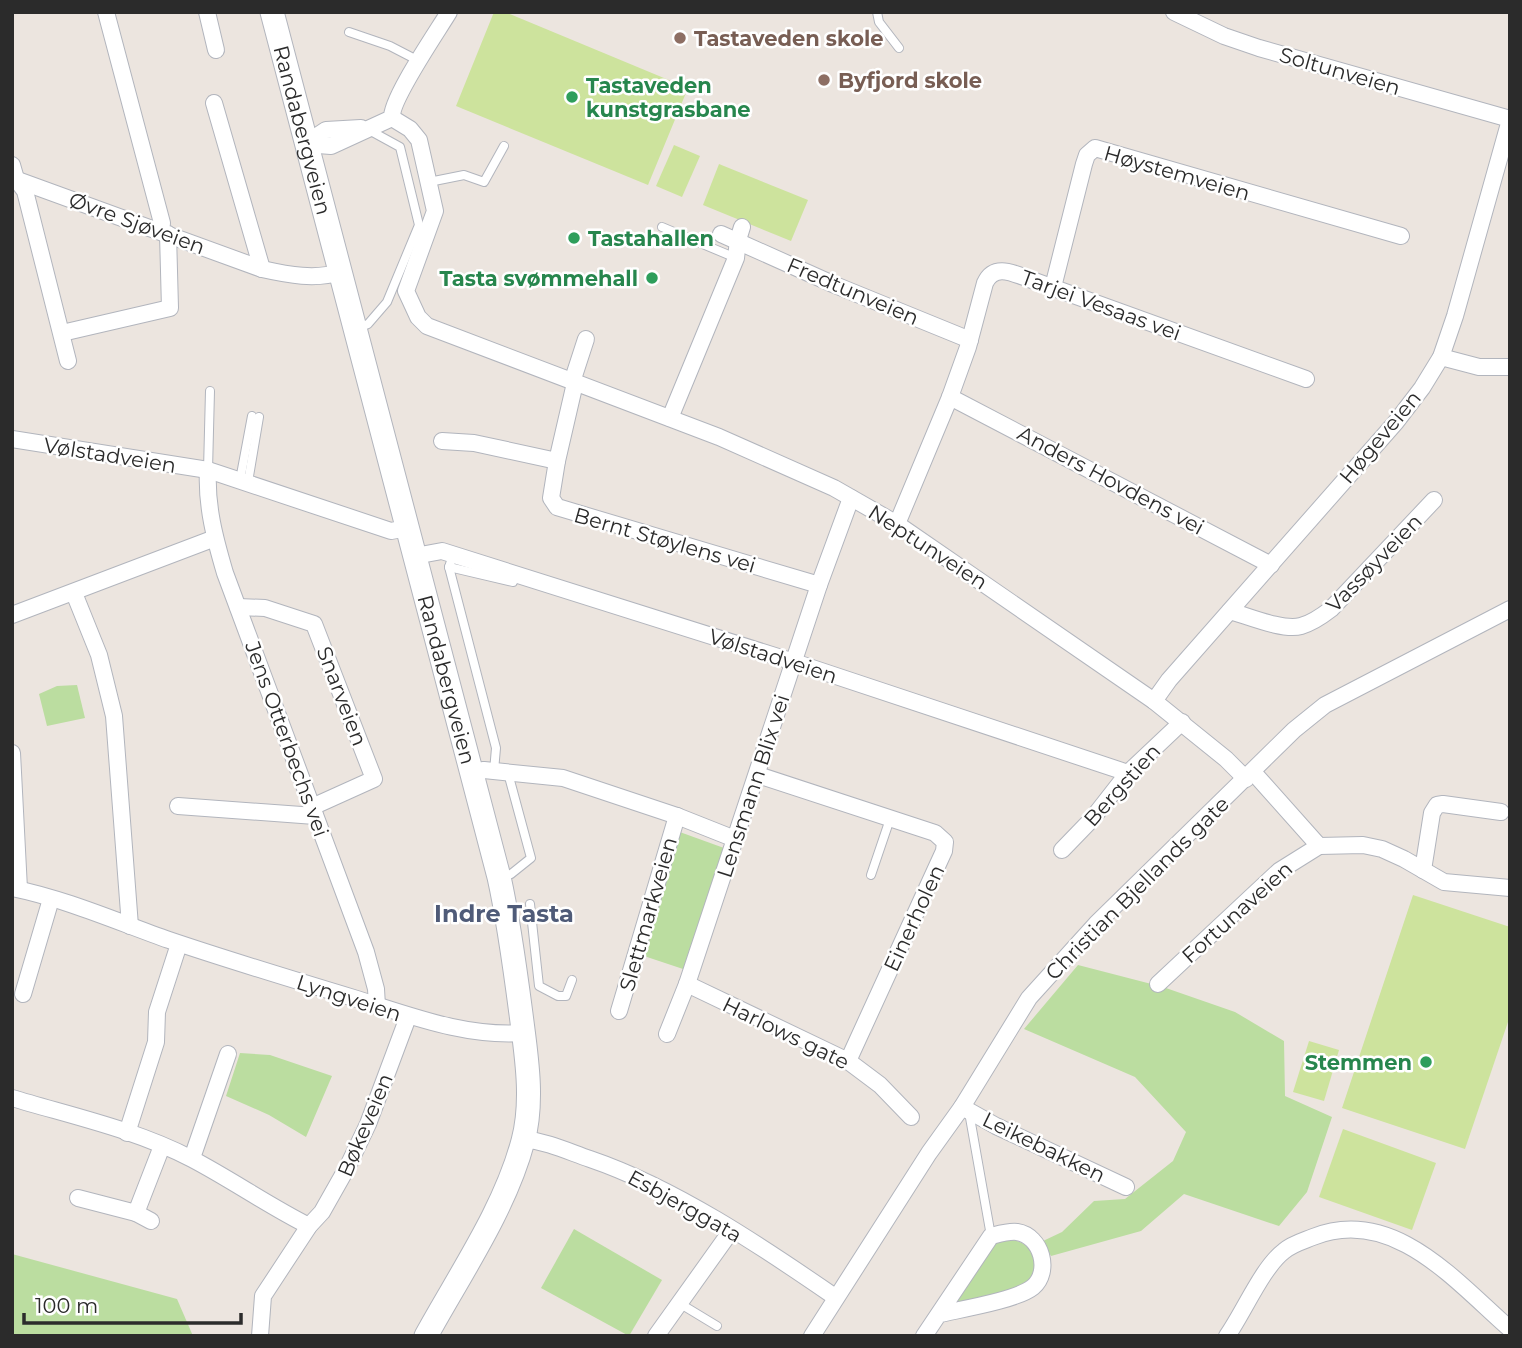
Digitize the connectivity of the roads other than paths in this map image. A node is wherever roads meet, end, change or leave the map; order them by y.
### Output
1 (106, 12) edge
2 (207, 12) edge
3 (272, 12) edge
4 (877, 12) edge
5 (1174, 12) edge
6 (447, 13) edge
7 (349, 32) dead end
8 (900, 48) dead end
9 (215, 50) dead end
10 (419, 61) junction
11 (214, 103) dead end
12 (392, 118) junction
13 (1510, 119) edge
14 (367, 128) junction
15 (306, 144) junction
16 (504, 146) dead end
17 (13, 174) edge
18 (429, 182) junction
19 (662, 227) dead end
20 (164, 232) junction
21 (721, 233) dead end
22 (740, 233) junction
23 (1401, 236) dead end
24 (736, 258) junction
25 (262, 269) junction
26 (341, 272) junction
27 (1054, 287) junction
28 (356, 329) junction
29 (62, 333) junction
30 (586, 339) dead end
31 (970, 340) junction
32 (1441, 357) junction
33 (68, 361) dead end
34 (1510, 368) edge
35 (1306, 379) dead end
36 (574, 382) junction
37 (210, 391) dead end
38 (950, 397) junction
39 (255, 416) dead end
40 (670, 418) junction
41 (12, 439) edge
42 (442, 441) dead end
43 (557, 461) junction
44 (208, 470) junction
45 (244, 481) junction
46 (851, 498) junction
47 (1434, 500) dead end
48 (897, 524) junction
49 (408, 528) junction
50 (215, 538) junction
51 (415, 556) junction
52 (451, 561) junction
53 (1271, 565) junction
54 (819, 585) junction
55 (74, 593) junction
56 (238, 607) junction
57 (1510, 609) edge
58 (1230, 611) junction
59 (12, 615) edge
60 (794, 662) junction
61 (1154, 701) junction
62 (1182, 722) junction
63 (12, 753) edge
64 (491, 772) junction
65 (1128, 773) junction
66 (758, 775) junction
67 (1249, 776) junction
68 (178, 806) dead end
69 (313, 811) junction
70 (1501, 812) dead end
71 (677, 816) junction
72 (890, 819) junction
73 (735, 839) junction
74 (1319, 846) junction
75 (1062, 849) dead end
76 (1423, 870) junction
77 (872, 875) dead end
78 (499, 877) junction
79 (1510, 888) edge
80 (15, 889) edge
81 (51, 899) junction
82 (530, 904) dead end
83 (130, 926) junction
84 (180, 943) junction
85 (535, 944) junction
86 (512, 948) junction
87 (572, 980) dead end
88 (687, 984) junction
89 (1158, 984) dead end
90 (23, 994) dead end
91 (377, 1006) junction
92 (619, 1012) dead end
93 (408, 1017) junction
94 (523, 1032) junction
95 (667, 1034) dead end
96 (228, 1054) dead end
97 (849, 1061) junction
98 (12, 1098) edge
99 (965, 1108) junction
100 (911, 1116) dead end
101 (127, 1133) junction
102 (524, 1139) junction
103 (162, 1146) junction
104 (192, 1158) junction
105 (1126, 1187) dead end
106 (78, 1198) dead end
107 (309, 1226) junction
108 (731, 1231) junction
109 (991, 1236) junction
110 (835, 1297) junction
111 (680, 1303) junction
112 (940, 1314) junction
113 (718, 1326) dead end
114 (1510, 1329) edge
115 (260, 1336) edge
116 (426, 1336) edge
117 (656, 1336) edge
118 (812, 1336) edge
119 (924, 1336) edge
120 (1227, 1336) edge

1 - 20 street
2 - 9 street
3 - 15 main road, Randabergveien
4 - 8 lane
5 - 13 street, Soltunveien
6 - 10 street
7 - 10 lane
10 - 12 street
11 - 25 street
12 - 14 street
12 - 18 street, Neptunveien
13 - 32 street, Høgeveien
14 - 15 street
14 - 28 lane
15 - 26 main road, Randabergveien
16 - 18 lane
17 - 20 street, Øvre Sjøveien
17 - 29 street
18 - 36 street, Neptunveien
19 - 24 lane
20 - 25 street, Øvre Sjøveien
20 - 29 street
21 - 22 street, Fredtunveien
22 - 24 street
22 - 31 street, Fredtunveien
23 - 27 street, Høystemveien
24 - 40 street
25 - 26 street, Øvre Sjøveien
26 - 28 main road, Randabergveien
27 - 31 street, Tarjei Vesaas vei
27 - 35 street, Tarjei Vesaas vei
28 - 49 main road, Randabergveien
29 - 33 street
30 - 36 street
31 - 38 street, Tarjei Vesaas vei
32 - 34 street
32 - 53 street, Høgeveien
36 - 40 street, Neptunveien
36 - 43 street, Bernt Støylens vei
37 - 44 lane, Vølstadveien
38 - 48 street, Tarjei Vesaas vei
38 - 53 street, Anders Hovdens vei
39 - 45 lane
40 - 46 street, Neptunveien
41 - 44 street, Vølstadveien
42 - 43 street
43 - 54 street, Bernt Støylens vei
44 - 45 street, Vølstadveien
44 - 50 street, Jens Otterbechs vei
45 - 49 street, Vølstadveien
46 - 48 street, Neptunveien
46 - 54 street, Lensmann Blix vei
47 - 58 street, Vassøyveien
48 - 61 street, Neptunveien
49 - 51 main road, Randabergveien
50 - 55 street
50 - 56 street, Jens Otterbechs vei
51 - 52 street, Vølstadveien
51 - 64 main road, Randabergveien
52 - 60 street, Vølstadveien
52 - 64 lane
53 - 58 street, Høgeveien
54 - 60 street, Lensmann Blix vei
55 - 59 street
55 - 83 street
56 - 69 street, Jens Otterbechs vei
56 - 69 street, Snarveien
57 - 67 street, Christian Bjellands gate
58 - 61 street, Høgeveien
60 - 65 street, Vølstadveien
60 - 66 street, Lensmann Blix vei
61 - 62 street, Neptunveien
62 - 65 street, Bergstien
62 - 67 street, Neptunveien
63 - 80 street
64 - 71 street, Slettmarkveien
64 - 78 main road, Randabergveien
64 - 78 lane
65 - 75 street, Bergstien
66 - 72 street, Einerholen
66 - 73 street, Lensmann Blix vei
67 - 74 street
67 - 99 street, Christian Bjellands gate
68 - 69 street
69 - 91 street, Jens Otterbechs vei
70 - 76 street
71 - 73 street, Slettmarkveien
71 - 92 street, Slettmarkveien
72 - 77 lane
72 - 97 street, Einerholen
73 - 88 street, Lensmann Blix vei
74 - 76 street
74 - 89 street, Fortunaveien
76 - 79 street
78 - 86 main road, Randabergveien
80 - 81 street, Lyngveien
81 - 83 street, Lyngveien
81 - 90 street
82 - 85 lane
83 - 84 street, Lyngveien
84 - 91 street, Lyngveien
84 - 101 street
85 - 86 lane
85 - 87 lane
86 - 94 main road, Randabergveien
88 - 95 street, Lensmann Blix vei
88 - 97 street, Harlows gate
91 - 93 street, Lyngveien
93 - 94 street, Lyngveien
93 - 107 street, Bøkeveien
94 - 102 main road, Randabergveien
96 - 104 street
97 - 100 street, Harlows gate
98 - 101 street
99 - 105 street, Leikebakken
99 - 109 lane
99 - 110 street, Christian Bjellands gate
101 - 103 street
102 - 108 street, Esbjerggata
102 - 116 main road, Randabergveien
103 - 104 street
103 - 106 street
104 - 107 street
107 - 115 street, Bøkeveien
108 - 110 street, Esbjerggata
108 - 111 street
109 - 112 street
109 - 112 street
110 - 118 street, Christian Bjellands gate
111 - 113 lane
111 - 117 street
112 - 119 street
114 - 120 street

